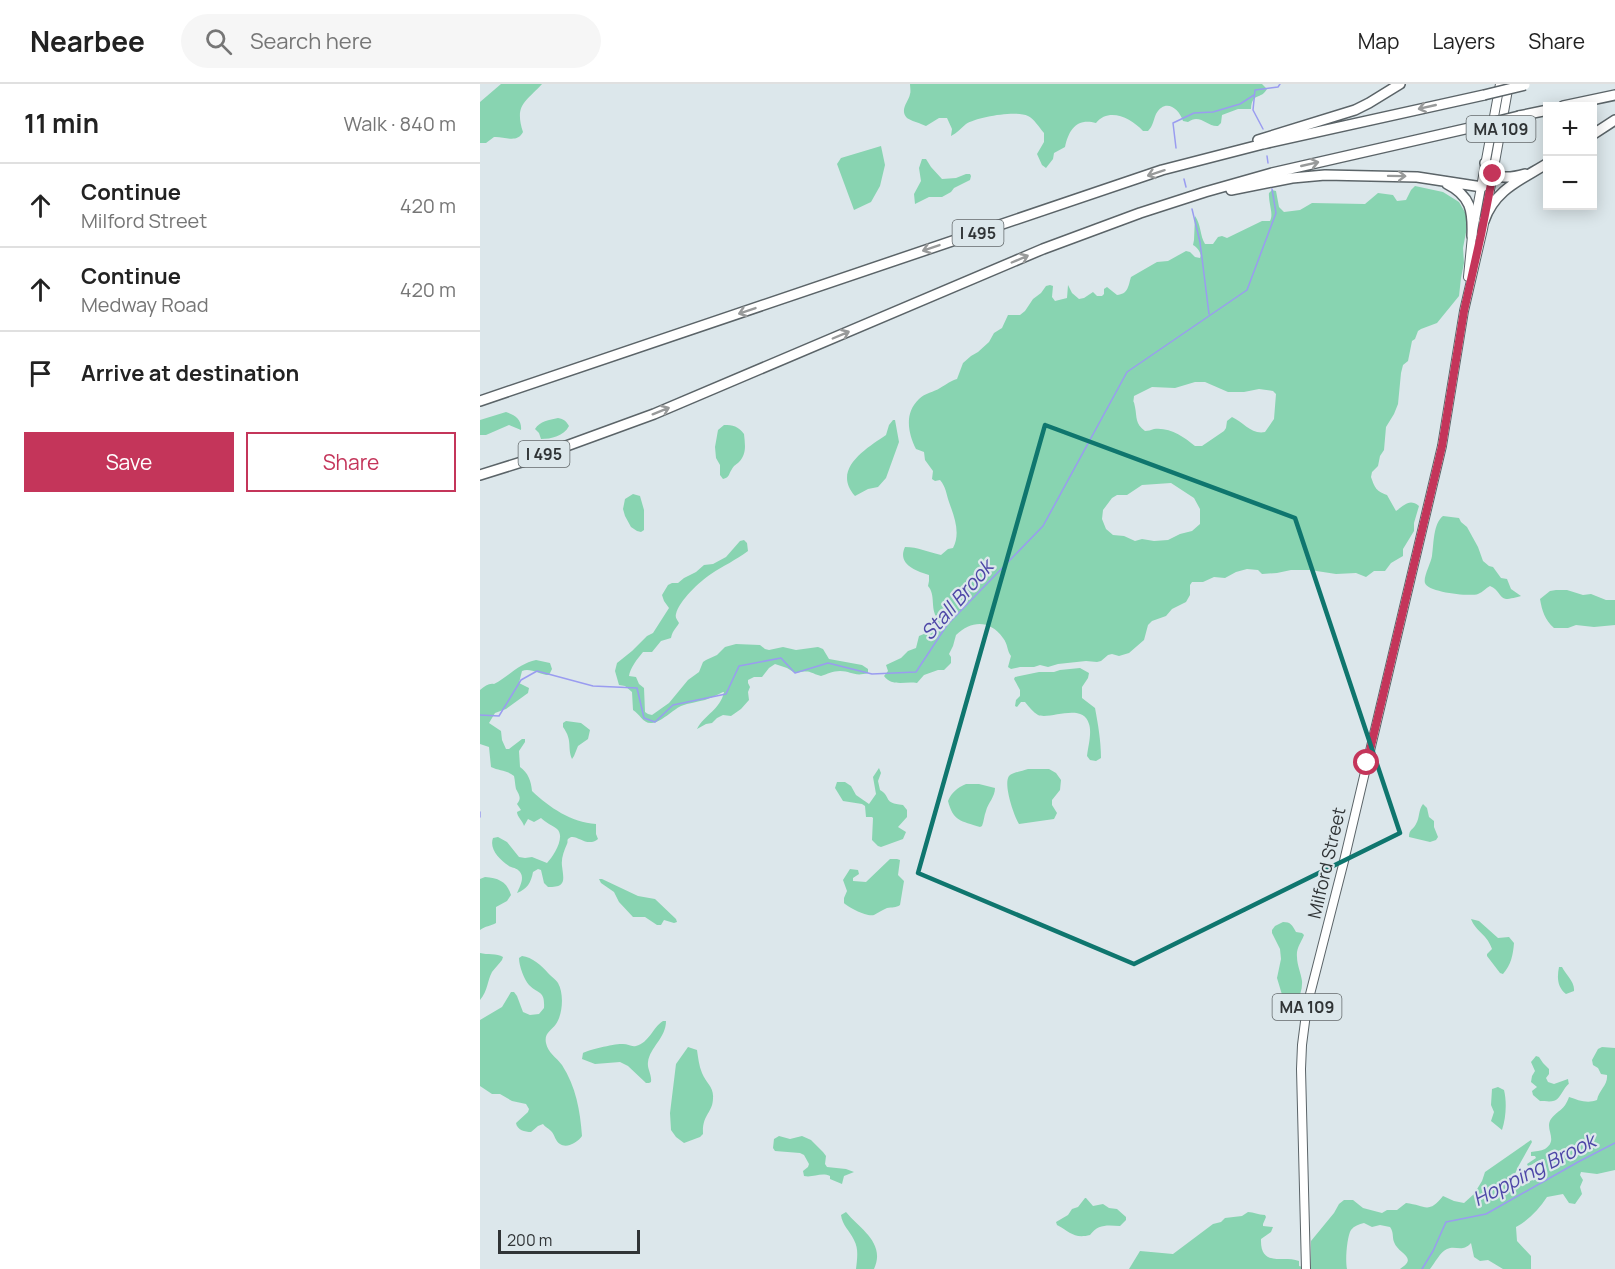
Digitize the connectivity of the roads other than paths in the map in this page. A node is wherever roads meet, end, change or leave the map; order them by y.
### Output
1 (1400, 84) edge
2 (1500, 84) edge
3 (1509, 84) edge
4 (1528, 85) edge
5 (1615, 95) edge
6 (1582, 102) edge
7 (1543, 111) edge
8 (1615, 120) edge
9 (1597, 132) edge
10 (1485, 163) junction
11 (1179, 165) junction
12 (1543, 166) edge
13 (1538, 169) junction
14 (1493, 174) junction
15 (1428, 178) junction
16 (1481, 187) junction
17 (1173, 202) junction
18 (1484, 221) junction
19 (1472, 236) junction
20 (1464, 311) junction
21 (480, 401) edge
22 (480, 475) edge
23 (1306, 1269) edge

1 - 11 highway
2 - 10 main road, MA 109
3 - 14 main road, MA 109
4 -> 11 highway, I 495, bridge
5 - 6 highway
17 -> 7 highway, I 495, bridge
8 - 9 highway
10 - 14 highway
10 - 16 main road, MA 109
11 -> 21 highway, I 495
12 - 13 highway
13 - 14 highway
13 - 18 highway
14 - 16 highway
14 - 18 main road, MA 109
15 - 16 highway
17 -> 15 highway
15 - 19 highway
16 - 19 main road, MA 109
22 -> 17 highway, I 495
18 - 20 main road, MA 109
19 - 20 main road, MA 109
20 - 23 main road, Milford Street / MA 109

